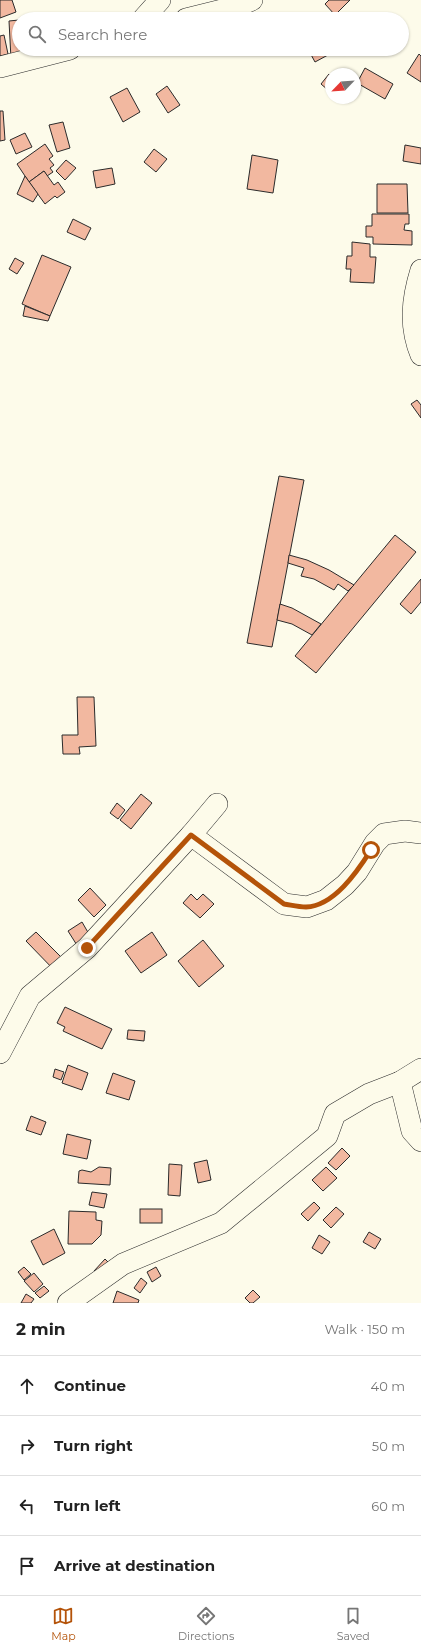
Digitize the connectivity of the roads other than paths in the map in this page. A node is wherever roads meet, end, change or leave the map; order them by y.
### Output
1 (160, 0) edge
2 (252, 0) edge
3 (149, 12) edge
4 (214, 12) edge
5 (43, 56) edge
6 (0, 67) edge
7 (420, 276) edge
8 (421, 355) edge
9 (217, 804) dead end
10 (421, 833) edge
11 (191, 835) junction
12 (0, 1053) edge
13 (421, 1069) edge
14 (400, 1082) junction
15 (421, 1141) edge
16 (68, 1303) edge

1 - 3 street
2 - 4 street
5 - 6 street
7 - 8 street
9 - 11 street
10 - 11 street
11 - 12 street
13 - 14 street
14 - 15 street
14 - 16 street

